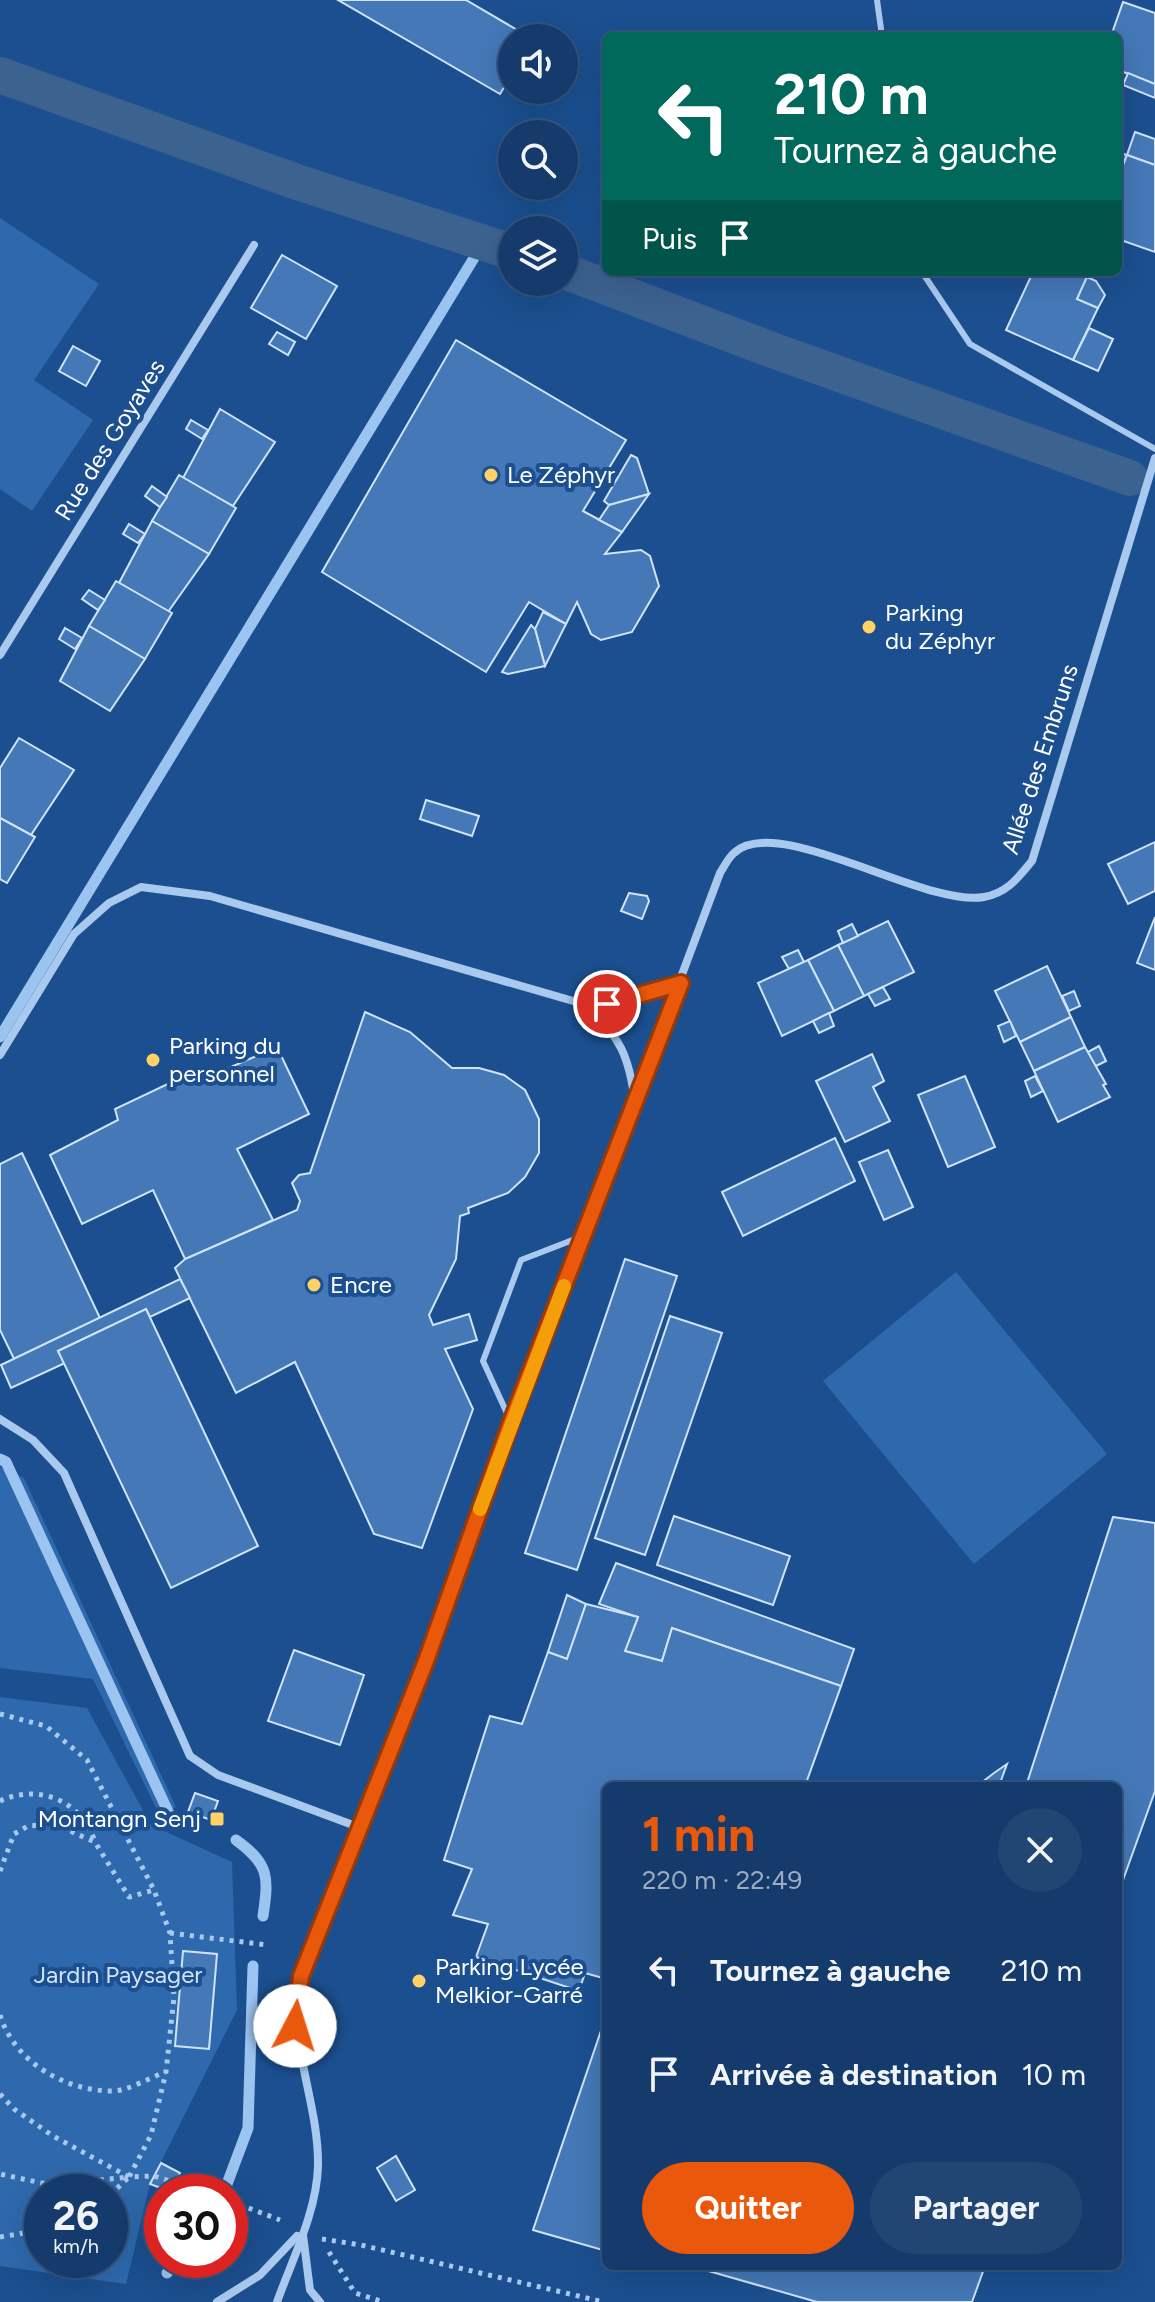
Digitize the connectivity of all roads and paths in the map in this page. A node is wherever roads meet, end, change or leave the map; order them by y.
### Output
1 (877, 0) edge
2 (881, 32) edge
3 (254, 245) dead end
4 (925, 276) edge
5 (1155, 449) edge
6 (1155, 458) edge
7 (0, 655) edge
8 (681, 983) junction
9 (587, 1005) junction
10 (0, 1055) edge
11 (635, 1102) junction
12 (583, 1236) junction
13 (0, 1419) edge
14 (511, 1422) junction
15 (0, 1714) edge
16 (0, 1801) edge
17 (361, 1828) junction
18 (95, 1842) junction
19 (0, 1871) edge
20 (154, 1890) junction
21 (170, 1933) junction
22 (267, 1945) dead end
23 (0, 2015) edge
24 (166, 2072) junction
25 (0, 2094) edge
26 (0, 2174) edge
27 (144, 2176) edge
28 (129, 2177) junction
29 (248, 2207) edge
30 (280, 2220) dead end
31 (303, 2230) junction
32 (24, 2233) edge
33 (0, 2237) edge
34 (217, 2302) edge
35 (277, 2302) edge
36 (320, 2302) edge
37 (384, 2302) edge
38 (604, 2302) edge

1 - 2 lane
3 - 7 street, Rue des Goyaves
4 - 5 lane
6 - 8 street, Allée des Embruns
8 - 9 street
8 - 11 street
9 - 10 street
9 - 11 street
11 - 12 street
12 - 14 street
12 - 14 lane
13 - 17 street
14 - 17 street
15 - 20 path
16 - 18 path
17 - 31 street
18 - 19 path
18 - 20 path
20 - 21 path
21 - 22 path
21 - 24 path
23 - 24 path
24 - 28 path
25 - 28 path
26 - 28 path
27 - 28 path
29 - 30 path
31 - 34 street
31 - 35 street
31 - 36 street
32 - 33 path
37 - 38 path

